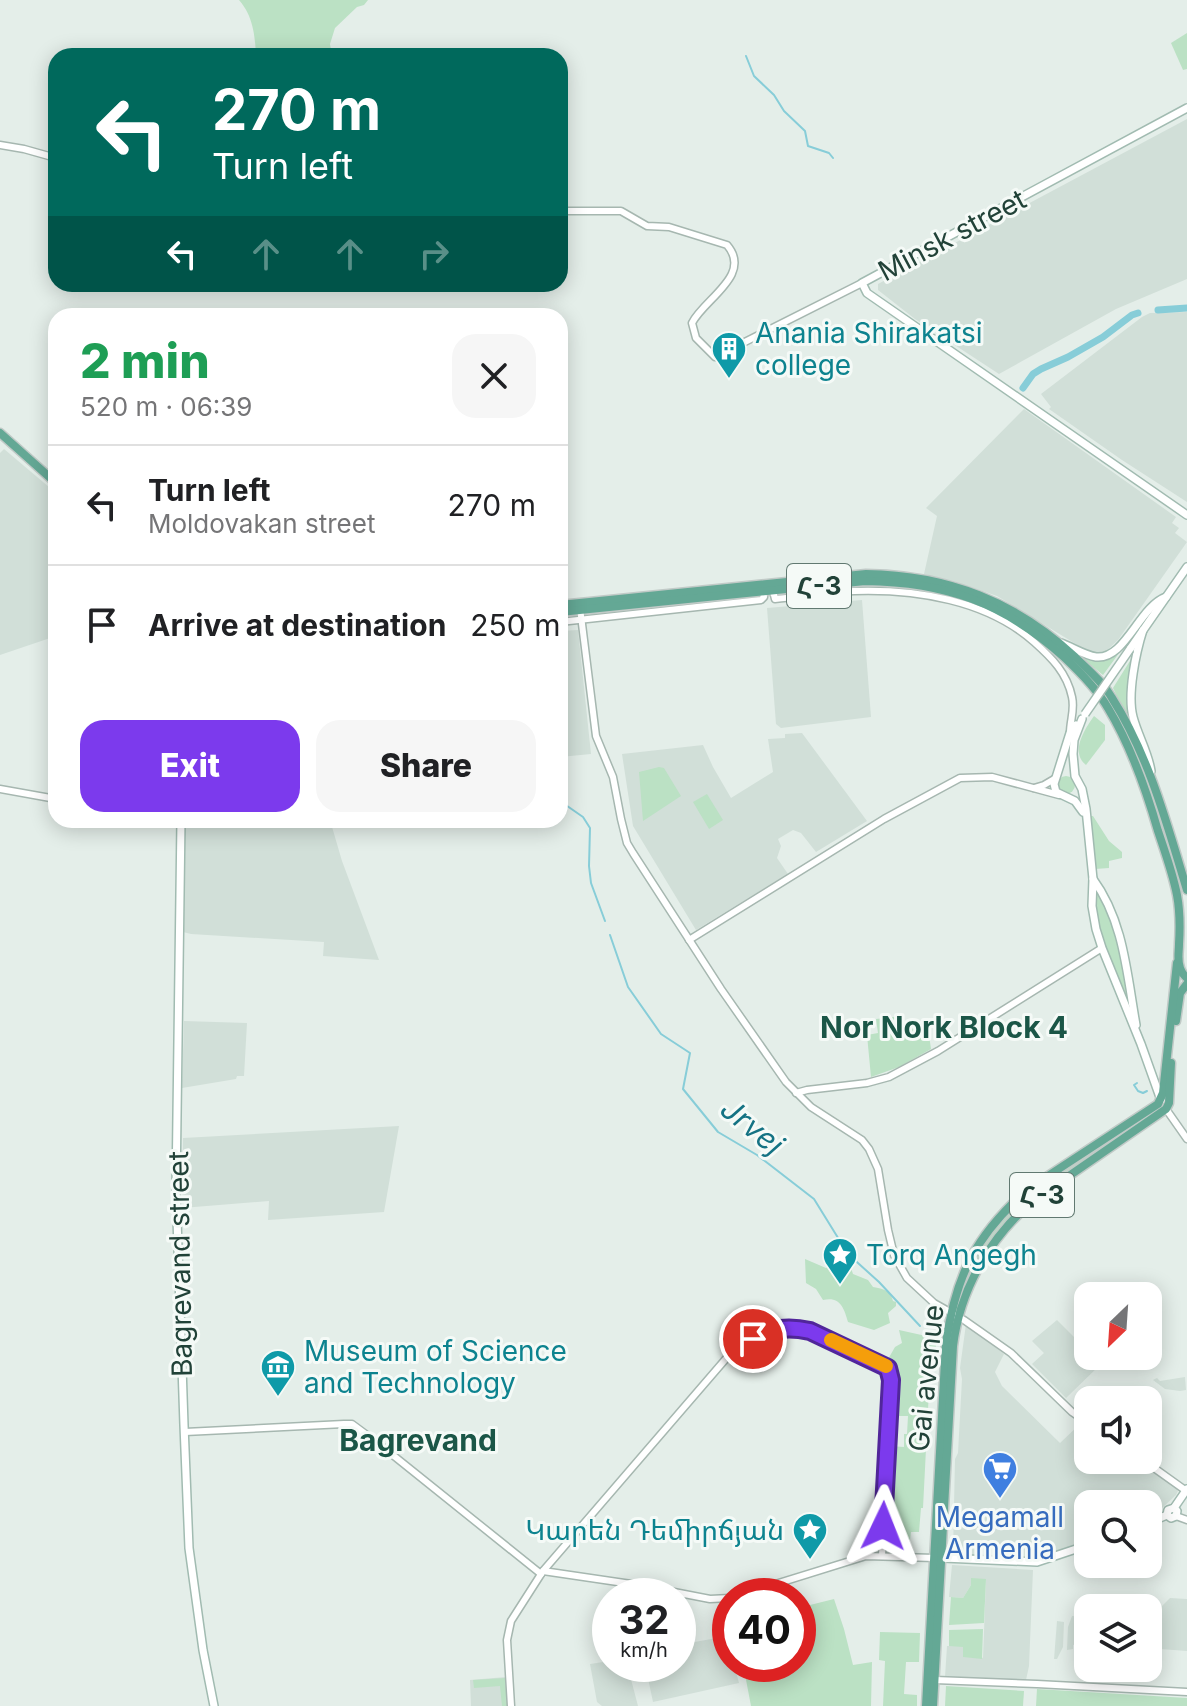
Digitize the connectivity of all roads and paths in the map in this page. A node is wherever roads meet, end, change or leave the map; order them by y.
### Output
1 (1187, 108) edge
2 (0, 145) edge
3 (48, 156) edge
4 (568, 211) edge
5 (862, 283) junction
6 (0, 431) edge
7 (48, 473) edge
8 (1187, 515) edge
9 (1187, 567) edge
10 (856, 578) junction
11 (912, 584) junction
12 (767, 590) junction
13 (927, 595) junction
14 (1166, 597) junction
15 (568, 607) edge
16 (581, 611) junction
17 (568, 612) edge
18 (568, 618) edge
19 (1143, 630) junction
20 (1023, 632) junction
21 (1045, 641) junction
22 (1058, 642) junction
23 (1084, 716) junction
24 (1070, 733) junction
25 (1056, 777) junction
26 (1151, 777) junction
27 (1077, 779) junction
28 (1034, 788) junction
29 (0, 789) edge
30 (1063, 796) junction
31 (48, 798) edge
32 (1085, 816) junction
33 (181, 828) edge
34 (1093, 879) junction
35 (1187, 890) edge
36 (1187, 937) edge
37 (689, 940) junction
38 (1179, 946) junction
39 (1102, 948) junction
40 (1178, 958) junction
41 (1187, 978) edge
42 (1187, 984) edge
43 (1139, 1039) junction
44 (796, 1093) junction
45 (1161, 1099) junction
46 (1166, 1109) junction
47 (1187, 1139) edge
48 (954, 1315) junction
49 (1074, 1413) edge
50 (185, 1432) junction
51 (1162, 1473) edge
52 (1186, 1490) edge
53 (1175, 1512) junction
54 (1162, 1517) edge
55 (1187, 1520) edge
56 (1074, 1550) edge
57 (882, 1556) junction
58 (939, 1558) junction
59 (542, 1572) junction
60 (795, 1578) edge
61 (712, 1599) edge
62 (935, 1680) junction
63 (1187, 1692) edge
64 (214, 1706) edge
65 (511, 1706) edge
66 (926, 1706) edge
67 (933, 1706) edge

1 - 5 main road, Minsk street
2 - 3 street
4 - 5 street, Minsk street
5 - 8 main road
6 - 7 main road
9 - 14 main road
10 - 11 main road, Հ-3
10 - 12 main road, Հ-3
10 - 22 main road, Հ-3
11 - 13 main road
11 - 21 main road, Հ-3
12 - 13 street
12 - 16 main road, Հ-3
13 - 20 street
14 - 19 main road
14 - 22 main road
15 - 16 main road, Հ-3
16 - 17 main road, Հ-3
16 - 18 street
16 - 37 street
19 - 23 main road, bridge
19 - 26 main road
20 - 21 street
20 - 24 street
21 - 38 main road, Հ-3
22 - 26 main road, Հ-3
23 - 24 main road
23 - 27 main road
24 - 25 main road
25 - 27 main road
25 - 28 street
25 - 30 main road
26 - 35 main road, Հ-3
27 - 30 main road
27 - 32 main road
28 - 30 street
28 - 37 street
29 - 31 street
30 - 32 main road
32 - 34 main road
33 - 50 main road, Bagrevand street
34 - 39 main road
34 - 43 main road
36 - 38 main road
37 - 44 street
38 - 40 main road
39 - 43 main road
39 - 44 street
40 - 41 main road
40 - 45 main road
42 - 46 main road
43 - 45 main road
44 - 48 street
45 - 46 main road
45 - 48 main road, Gai avenue / Հ-3
46 - 47 street
46 - 48 main road, Gai avenue / Հ-3
48 - 49 street
48 - 58 main road, Gai avenue / Հ-3
50 - 59 street
50 - 64 main road, Bagrevand street
51 - 52 street
52 - 53 main road
53 - 54 main road
53 - 55 street
56 - 58 main road
57 - 58 street
57 - 59 street
57 - 60 street
58 - 62 main road, Gai avenue / Հ-3
58 - 66 main road, Gai avenue / Հ-3
59 - 61 street
59 - 65 street
62 - 63 street
62 - 67 main road, Gai avenue / Հ-3

